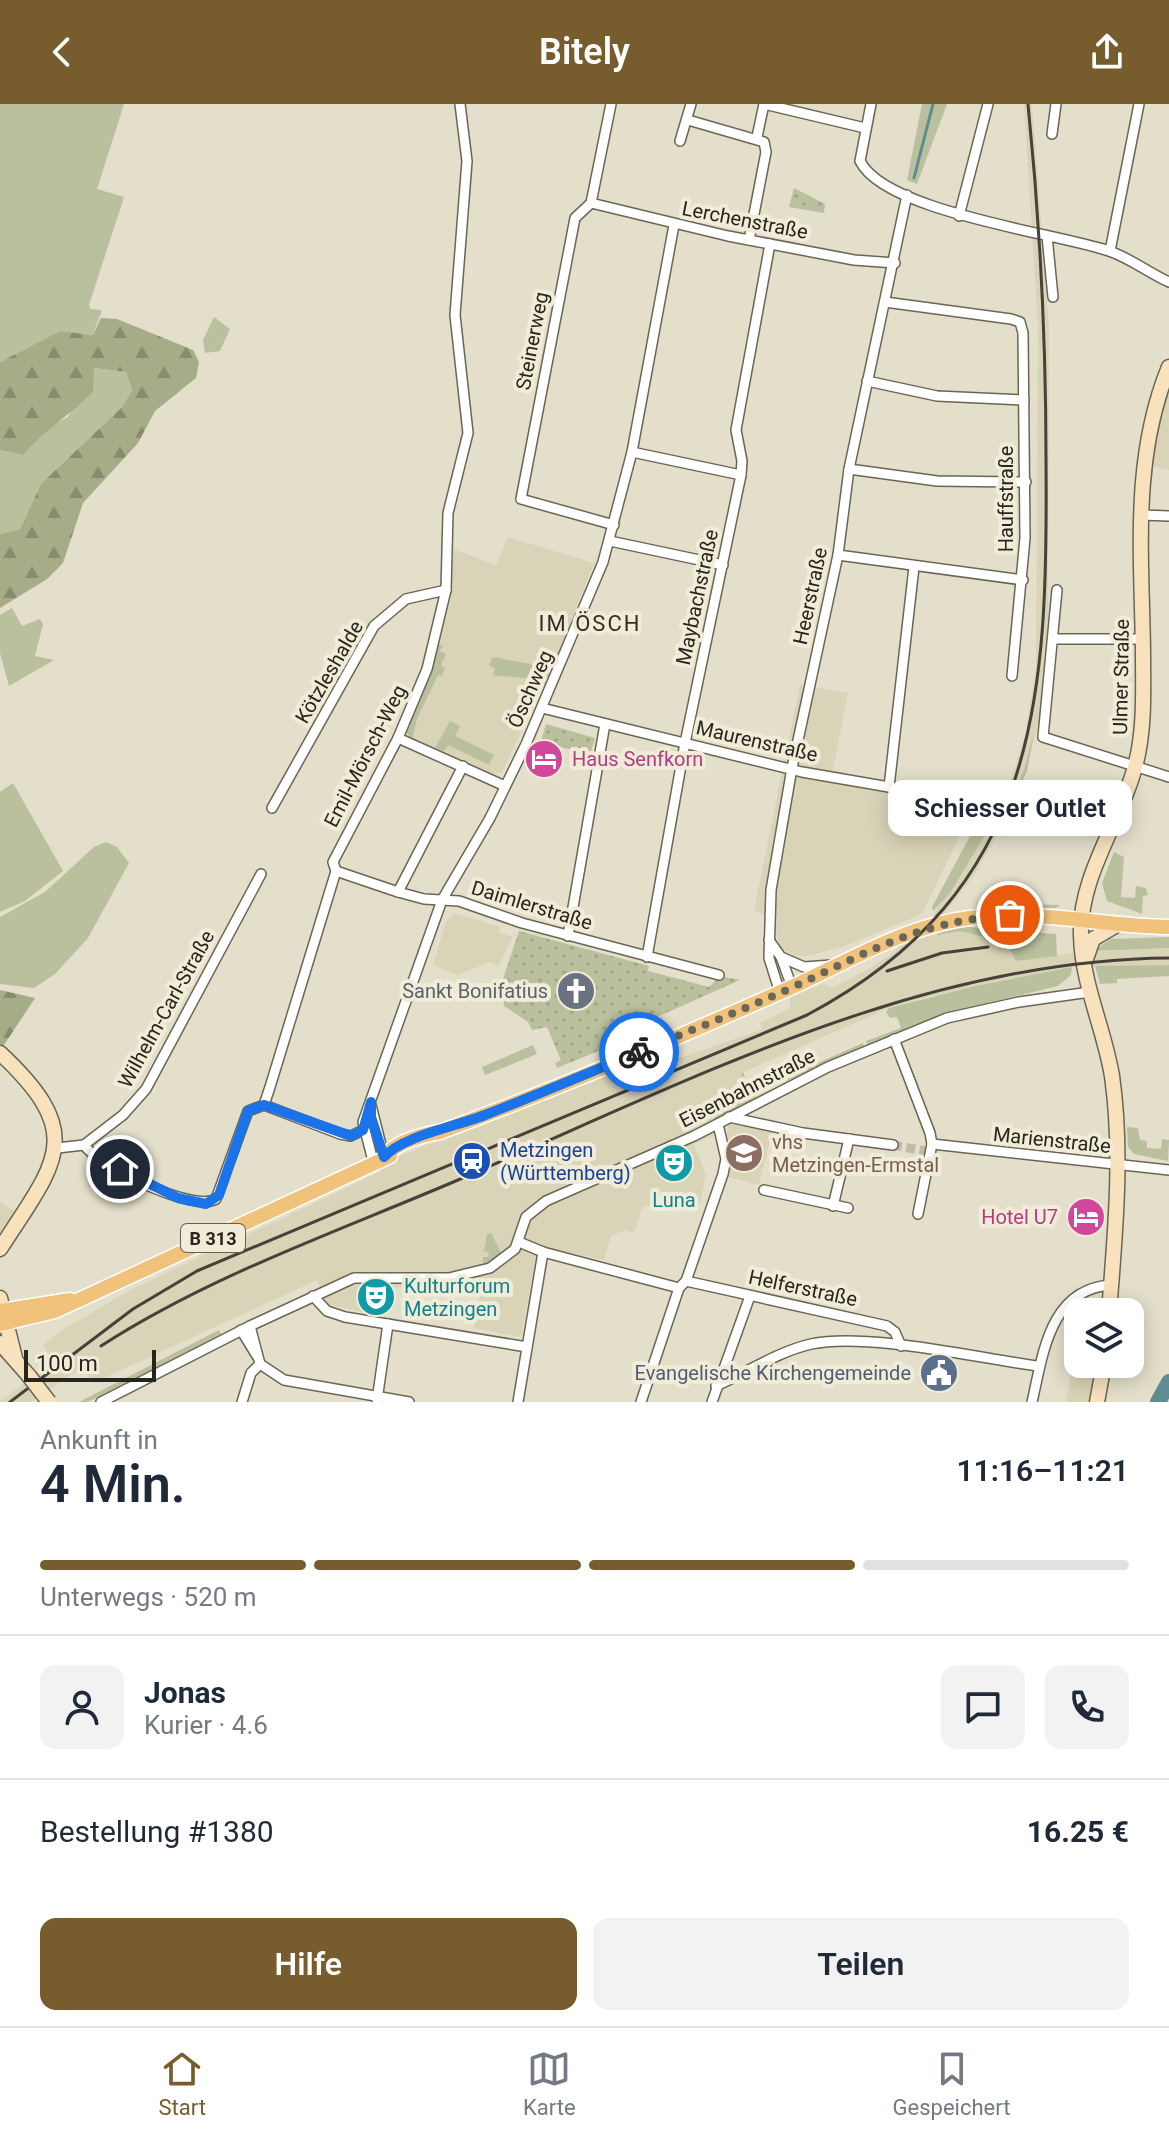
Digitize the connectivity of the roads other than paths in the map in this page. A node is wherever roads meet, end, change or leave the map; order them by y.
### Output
1 (460, 104) edge
2 (611, 104) edge
3 (691, 104) edge
4 (871, 104) edge
5 (988, 104) edge
6 (1056, 104) edge
7 (1139, 104) edge
8 (688, 120) junction
9 (865, 128) junction
10 (1052, 134) dead end
11 (757, 137) junction
12 (680, 141) dead end
13 (907, 195) junction
14 (591, 203) junction
15 (959, 216) junction
16 (674, 225) junction
17 (1047, 236) junction
18 (749, 240) junction
19 (770, 244) junction
20 (1110, 251) junction
21 (895, 263) junction
22 (1168, 282) edge
23 (1053, 297) dead end
24 (885, 302) junction
25 (1169, 367) edge
26 (867, 381) junction
27 (1024, 400) junction
28 (632, 452) junction
29 (849, 469) junction
30 (741, 475) junction
31 (1026, 482) junction
32 (1141, 515) junction
33 (1169, 516) edge
34 (614, 525) junction
35 (610, 541) junction
36 (838, 555) junction
37 (723, 565) junction
38 (914, 567) junction
39 (1023, 580) junction
40 (446, 590) junction
41 (1057, 590) dead end
42 (1054, 639) junction
43 (1143, 639) junction
44 (1012, 676) dead end
45 (542, 708) junction
46 (605, 724) junction
47 (398, 738) junction
48 (685, 743) junction
49 (1136, 765) junction
50 (463, 766) junction
51 (792, 768) junction
52 (1169, 777) edge
53 (505, 786) junction
54 (889, 787) junction
55 (272, 808) dead end
56 (964, 810) dead end
57 (336, 871) junction
58 (261, 874) dead end
59 (398, 892) junction
60 (442, 900) junction
61 (1081, 922) junction
62 (1115, 926) junction
63 (1169, 927) edge
64 (568, 936) junction
65 (767, 937) junction
66 (647, 957) junction
67 (781, 957) junction
68 (837, 965) junction
69 (1084, 968) junction
70 (719, 975) dead end
71 (786, 990) junction
72 (1090, 992) junction
73 (894, 1039) junction
74 (0, 1053) edge
75 (371, 1102) junction
76 (264, 1105) junction
77 (729, 1117) junction
78 (718, 1124) junction
79 (363, 1130) junction
80 (849, 1139) junction
81 (932, 1144) junction
82 (84, 1145) junction
83 (893, 1145) tunnel mouth
84 (57, 1148) junction
85 (378, 1159) junction
86 (1116, 1165) junction
87 (1169, 1170) edge
88 (764, 1190) dead end
89 (833, 1206) junction
90 (848, 1208) dead end
91 (918, 1214) dead end
92 (519, 1242) junction
93 (0, 1249) edge
94 (543, 1252) junction
95 (685, 1281) junction
96 (1111, 1285) junction
97 (0, 1290) edge
98 (313, 1296) junction
99 (750, 1296) junction
100 (1110, 1298) edge
101 (79, 1299) junction
102 (26, 1307) junction
103 (2, 1313) edge
104 (388, 1324) junction
105 (245, 1328) junction
106 (0, 1343) edge
107 (901, 1346) junction
108 (527, 1347) junction
109 (15, 1358) junction
110 (258, 1360) junction
111 (1037, 1366) junction
112 (1101, 1378) edge
113 (716, 1386) junction
114 (377, 1399) edge
115 (49, 1402) edge
116 (101, 1402) edge
117 (242, 1402) edge
118 (409, 1402) edge
119 (518, 1402) edge
120 (641, 1402) edge
121 (712, 1402) edge
122 (1032, 1402) edge
123 (1097, 1402) edge

1 - 40 street, Emil-Mörsch-Weg
2 - 14 street, Steinerweg
3 - 8 street
4 - 9 street
5 - 15 street
6 - 10 street
7 - 20 street
8 - 11 street
8 - 12 street
9 - 11 street
9 - 13 street
11 - 18 street
13 - 15 street
13 - 21 street, Heerstraße
14 - 16 street, Lerchenstraße
14 - 34 street, Steinerweg
15 - 17 street
16 - 18 street, Lerchenstraße
16 - 28 street, Öschweg
17 - 20 street
17 - 23 street
18 - 19 street, Lerchenstraße
19 - 21 street, Lerchenstraße
19 - 30 street, Maybachstraße
20 - 22 street
21 - 24 street, Heerstraße
24 - 26 street, Heerstraße
24 - 27 street, Hauffstraße
25 - 32 main road, Ulmer Straße
26 - 27 street
26 - 29 street, Heerstraße
27 - 31 street, Hauffstraße
28 - 30 street
28 - 34 street, Öschweg
29 - 31 street
29 - 36 street, Heerstraße
30 - 37 street, Maybachstraße
31 - 39 street, Hauffstraße
32 - 33 street
32 - 43 main road, Ulmer Straße
34 - 35 street, Öschweg
35 - 37 street
35 - 45 street, Öschweg
36 - 38 street
36 - 51 street, Heerstraße
37 - 48 street, Maybachstraße
38 - 39 street
38 - 54 street
39 - 44 street, Hauffstraße
40 - 47 street, Emil-Mörsch-Weg
40 - 55 street, Kötzleshalde
41 - 42 street
42 - 43 street
42 - 49 street
43 - 49 main road, Ulmer Straße
45 - 46 street, Maurenstraße
45 - 53 street, Öschweg
46 - 48 street, Maurenstraße
46 - 64 street
47 - 50 street
47 - 57 street, Emil-Mörsch-Weg
48 - 51 street, Maurenstraße
48 - 66 street, Maybachstraße
49 - 52 street
49 - 61 main road, Ulmer Straße
50 - 53 street
50 - 59 street
51 - 54 street, Maurenstraße
51 - 65 street, Heerstraße
53 - 60 street, Öschweg
54 - 56 street, Maurenstraße
57 - 59 street, Daimlerstraße
57 - 76 street, Emil-Mörsch-Weg
58 - 82 street, Wilhelm-Carl-Straße
59 - 60 street, Daimlerstraße
60 - 64 street, Daimlerstraße
60 - 75 street, Öschweg
61 - 62 main road, B 313
61 - 68 main road, B 313
61 - 69 main road, Ulmer Straße
62 - 63 main road, B 313
62 - 69 main road
64 - 66 street, Daimlerstraße
65 - 67 street
65 - 71 street, Heerstraße
66 - 70 street, Daimlerstraße
67 - 68 street
67 - 71 street
68 - 71 main road, B 313
69 - 72 main road, Ulmer Straße
71 - 85 main road, B 313
72 - 73 street, Eisenbahnstraße
72 - 86 main road, Ulmer Straße
73 - 77 street, Eisenbahnstraße
73 - 81 street
74 - 84 main road
75 - 79 street, Öschweg
75 - 85 street
76 - 79 street
76 - 82 street, Emil-Mörsch-Weg
77 - 78 street, Eisenbahnstraße
77 - 80 street
78 - 92 street, Eisenbahnstraße
78 - 95 street
79 - 85 street
80 - 83 street
80 - 89 street
81 - 86 street, Marienstraße
81 - 91 street
82 - 84 street
84 - 93 main road
85 - 101 main road, B 313
86 - 87 street, Marienstraße
86 - 96 main road, Ulmer Straße
88 - 89 street
89 - 90 street
92 - 94 street, Helferstraße
92 - 98 street, Eisenbahnstraße
94 - 95 street, Helferstraße
94 - 108 street
95 - 99 street, Helferstraße
95 - 120 street
96 - 100 main road, Ulmer Straße
96 - 111 street
97 - 102 main road
98 - 104 street
98 - 105 street
99 - 107 street, Helferstraße
99 - 113 street
101 - 102 main road, B 313
101 - 103 main road, B 313
102 - 103 main road, B 313
103 - 109 main road
104 - 108 street
104 - 114 street
105 - 110 street
105 - 116 street
106 - 109 main road
107 - 111 street
107 - 113 street
108 - 119 street
109 - 115 main road, bridge
110 - 114 street
110 - 117 street
111 - 122 street
112 - 123 main road
113 - 121 street
114 - 118 street

